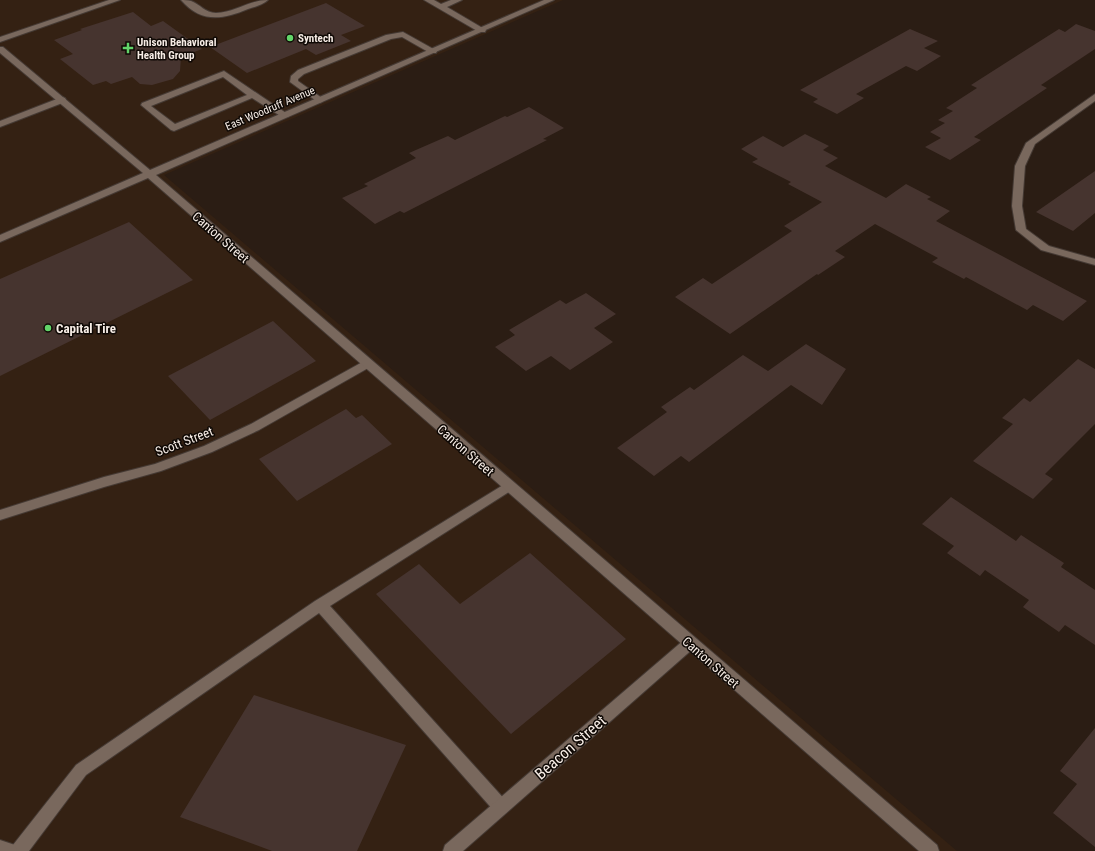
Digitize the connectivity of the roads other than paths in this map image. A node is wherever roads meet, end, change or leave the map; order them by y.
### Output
1 (116, 0) edge
2 (187, 0) edge
3 (264, 0) edge
4 (428, 0) edge
5 (458, 0) edge
6 (550, 0) edge
7 (441, 7) junction
8 (482, 30) junction
9 (0, 40) edge
10 (0, 49) edge
11 (433, 51) junction
12 (253, 95) junction
13 (1095, 97) edge
14 (62, 100) junction
15 (319, 100) junction
16 (285, 115) junction
17 (0, 124) edge
18 (149, 174) junction
19 (0, 238) edge
20 (1095, 262) edge
21 (366, 364) junction
22 (508, 487) junction
23 (0, 515) edge
24 (320, 605) junction
25 (690, 643) junction
26 (501, 807) junction
27 (0, 848) edge
28 (9, 851) edge
29 (19, 851) edge
30 (451, 851) edge
31 (931, 851) edge

1 - 9 street
2 - 3 street
4 - 7 street
5 - 7 street
6 - 8 street, East Woodruff Avenue
7 - 8 street
8 - 11 street, East Woodruff Avenue
10 - 14 street, Canton Street
11 - 15 street, East Woodruff Avenue
11 - 15 street
12 - 12 street
12 - 16 street
13 - 20 street
14 - 17 street
14 - 18 street, Canton Street
15 - 16 street, East Woodruff Avenue
16 - 18 street, East Woodruff Avenue
18 - 19 street, East Woodruff Avenue
18 - 21 street, Canton Street
21 - 22 street, Canton Street
21 - 23 street, Scott Street
22 - 24 street
22 - 25 street, Canton Street
24 - 26 street
24 - 29 street
25 - 26 street, Beacon Street
25 - 31 street, Canton Street
26 - 30 street, Beacon Street
27 - 28 street

